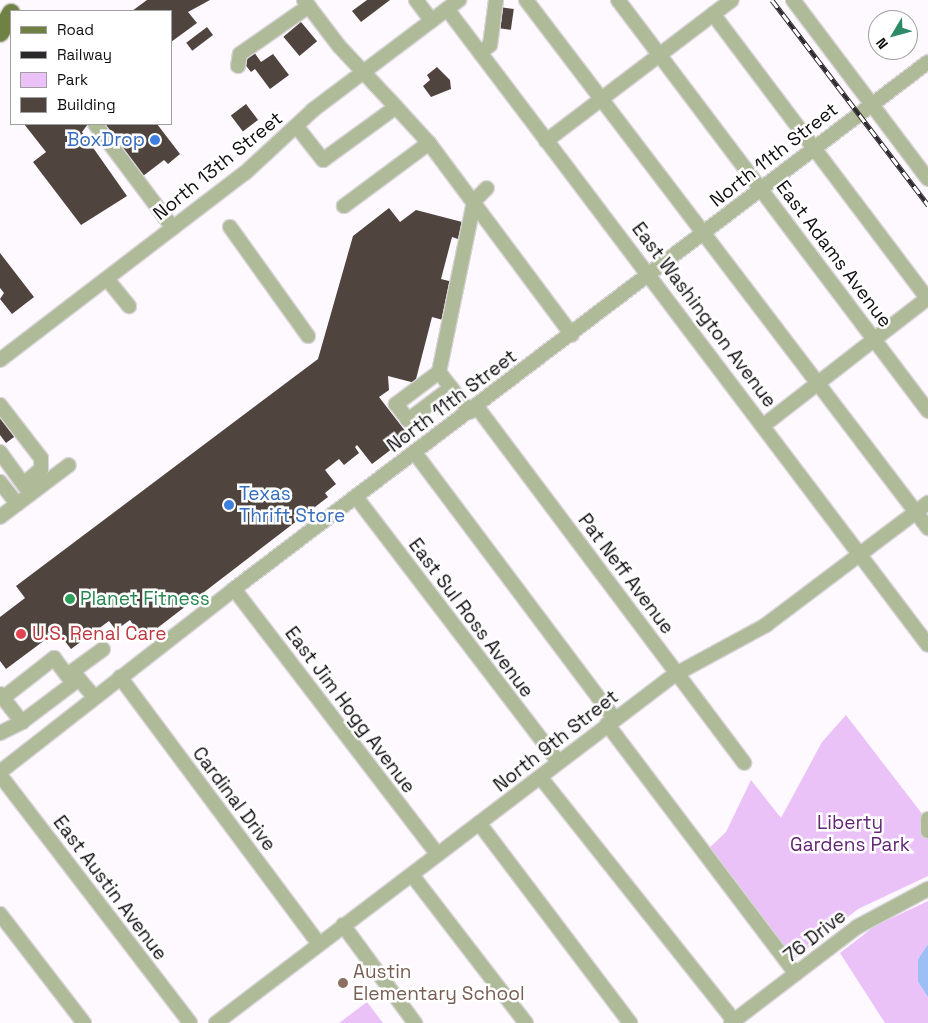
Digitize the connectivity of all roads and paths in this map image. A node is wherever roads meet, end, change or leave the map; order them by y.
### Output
1 (416, 0) edge
2 (459, 0) edge
3 (496, 0) edge
4 (526, 0) edge
5 (618, 0) edge
6 (732, 0) edge
7 (793, 0) edge
8 (308, 2) edge
9 (447, 9) junction
10 (713, 14) junction
11 (10, 16) edge
12 (432, 21) junction
13 (0, 33) edge
14 (480, 53) junction
15 (660, 55) junction
16 (928, 62) edge
17 (238, 66) dead end
18 (364, 71) junction
19 (602, 99) junction
20 (872, 104) junction
21 (396, 107) junction
22 (96, 125) edge
23 (296, 127) junction
24 (546, 140) junction
25 (429, 143) junction
26 (814, 148) junction
27 (928, 179) edge
28 (487, 188) dead end
29 (762, 190) junction
30 (474, 201) junction
31 (344, 206) dead end
32 (173, 228) junction
33 (230, 228) dead end
34 (704, 234) junction
35 (651, 275) junction
36 (107, 279) junction
37 (928, 298) edge
38 (129, 306) dead end
39 (572, 335) junction
40 (308, 336) dead end
41 (875, 340) junction
42 (0, 360) edge
43 (439, 372) junction
44 (817, 384) junction
45 (451, 388) junction
46 (0, 405) edge
47 (474, 410) junction
48 (928, 411) edge
49 (764, 425) junction
50 (0, 452) edge
51 (415, 453) junction
52 (69, 465) dead end
53 (0, 482) edge
54 (27, 489) junction
55 (356, 497) junction
56 (928, 503) edge
57 (17, 504) junction
58 (916, 512) junction
59 (0, 517) edge
60 (928, 528) edge
61 (859, 553) junction
62 (234, 589) junction
63 (928, 645) edge
64 (103, 649) dead end
65 (674, 674) junction
66 (120, 677) junction
67 (76, 681) junction
68 (1, 696) edge
69 (94, 697) junction
70 (611, 721) junction
71 (22, 722) junction
72 (0, 733) edge
73 (558, 761) junction
74 (744, 764) dead end
75 (0, 774) edge
76 (541, 778) junction
77 (928, 819) edge
78 (479, 823) junction
79 (928, 831) edge
80 (437, 854) junction
81 (412, 875) junction
82 (928, 889) edge
83 (0, 914) edge
84 (343, 925) junction
85 (319, 944) junction
86 (796, 974) junction
87 (733, 1022) edge
88 (84, 1023) edge
89 (190, 1023) edge
90 (216, 1023) edge
91 (416, 1023) edge
92 (526, 1023) edge
93 (630, 1023) edge

1 - 12 street
2 - 9 street, North 13th Street
3 - 14 street
4 - 19 street
5 - 15 street, East Adams Avenue
6 - 10 street
7 - 20 street
8 - 17 street
8 - 18 street
9 - 12 street, North 13th Street
9 - 14 street, East Washington Avenue
10 - 15 street
10 - 26 street
11 - 13 main road
12 - 18 street, North 13th Street
14 - 24 street, East Washington Avenue
15 - 19 street
15 - 29 street, East Adams Avenue
16 - 20 street, North 11th Street
18 - 21 street
18 - 23 street, North 13th Street
19 - 24 street
19 - 34 street
20 - 26 street, North 11th Street
20 - 27 street
21 - 23 street
21 - 25 street
22 - 32 street
23 - 32 street, North 13th Street
24 - 35 street, East Washington Avenue
25 - 30 street
25 - 31 street
26 - 29 street, North 11th Street
26 - 37 street
28 - 30 street
29 - 34 street, North 11th Street
29 - 41 street, East Adams Avenue
30 - 39 street
30 - 43 street
32 - 36 street, North 13th Street
33 - 40 street
34 - 35 street, North 11th Street
34 - 44 street
35 - 39 street, North 11th Street
35 - 49 street, East Washington Avenue
36 - 38 street
36 - 42 street, North 13th Street
37 - 41 street
39 - 47 street, North 11th Street
41 - 44 street
41 - 48 street, East Adams Avenue
43 - 45 street, Pat Neff Avenue
43 - 45 street
44 - 49 street
44 - 58 street
45 - 47 street, Pat Neff Avenue
46 - 54 street
47 - 51 street, North 11th Street
47 - 65 street, Pat Neff Avenue
49 - 61 street, East Washington Avenue
50 - 54 street
51 - 55 street, North 11th Street
51 - 70 street
52 - 54 street
53 - 57 street
54 - 57 street
55 - 62 street, North 11th Street
55 - 73 street, East Sul Ross Avenue
56 - 58 street, North 9th Street
57 - 59 street
58 - 60 street
58 - 61 street, North 9th Street
61 - 63 street, East Washington Avenue
61 - 65 street, North 9th Street
62 - 66 street, North 11th Street
62 - 80 street, East Jim Hogg Avenue
64 - 67 street
65 - 70 street, North 9th Street
65 - 74 street, Pat Neff Avenue
66 - 69 street, North 11th Street
66 - 85 street, Cardinal Drive
67 - 68 street
67 - 69 street
67 - 71 street
68 - 71 street
69 - 75 street, North 11th Street
70 - 73 street, North 9th Street
70 - 86 street
71 - 72 street
73 - 76 street, North 9th Street
75 - 89 street, East Austin Avenue
76 - 78 street, North 9th Street
76 - 87 street
77 - 79 street
78 - 80 street, North 9th Street
78 - 93 street
80 - 81 street, North 9th Street
81 - 84 street, North 9th Street
81 - 92 street
82 - 86 street, 76 Drive
83 - 88 street
84 - 85 street, North 9th Street
84 - 91 street
85 - 90 street, North 9th Street
86 - 87 street, 76 Drive

